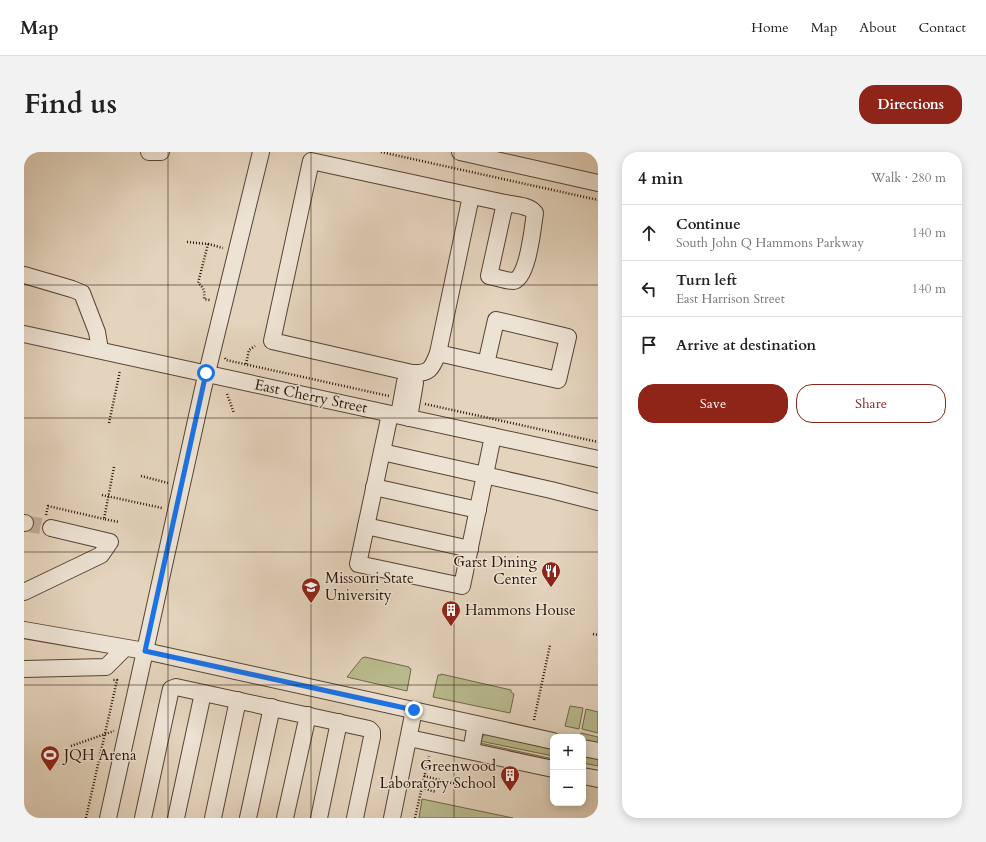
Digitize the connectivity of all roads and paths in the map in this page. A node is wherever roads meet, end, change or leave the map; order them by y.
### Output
1 (149, 152) edge
2 (161, 152) edge
3 (261, 152) edge
4 (381, 152) edge
5 (460, 152) edge
6 (598, 183) edge
7 (472, 196) junction
8 (598, 200) edge
9 (505, 203) junction
10 (187, 242) dead end
11 (208, 244) junction
12 (224, 248) dead end
13 (26, 276) edge
14 (210, 300) dead end
15 (24, 334) edge
16 (255, 346) dead end
17 (100, 350) junction
18 (438, 353) junction
19 (246, 364) dead end
20 (486, 364) junction
21 (120, 371) dead end
22 (206, 373) junction
23 (412, 373) junction
24 (227, 394) dead end
25 (234, 413) dead end
26 (399, 416) junction
27 (109, 423) dead end
28 (493, 436) junction
29 (382, 452) junction
30 (598, 459) edge
31 (114, 467) dead end
32 (485, 475) junction
33 (141, 476) dead end
34 (169, 483) dead end
35 (374, 487) junction
36 (102, 495) dead end
37 (109, 497) junction
38 (598, 502) edge
39 (163, 508) dead end
40 (478, 510) junction
41 (104, 519) junction
42 (49, 522) joint
43 (119, 522) dead end
44 (366, 526) junction
45 (470, 549) junction
46 (24, 592) edge
47 (24, 630) edge
48 (593, 634) dead end
49 (598, 635) edge
50 (550, 645) dead end
51 (125, 648) junction
52 (145, 651) junction
53 (24, 669) edge
54 (110, 680) dead end
55 (203, 692) junction
56 (238, 700) junction
57 (272, 707) junction
58 (414, 710) junction
59 (308, 715) junction
60 (534, 720) dead end
61 (339, 722) junction
62 (476, 724) junction
63 (116, 731) dead end
64 (105, 734) junction
65 (409, 738) junction
66 (550, 740) edge
67 (71, 746) dead end
68 (586, 749) edge
69 (471, 751) junction
70 (598, 751) edge
71 (433, 754) dead end
72 (550, 768) edge
73 (424, 776) junction
74 (586, 777) edge
75 (598, 779) edge
76 (464, 786) dead end
77 (422, 788) junction
78 (436, 792) dead end
79 (86, 818) edge
80 (108, 818) edge
81 (143, 818) edge
82 (176, 818) edge
83 (213, 818) edge
84 (248, 818) edge
85 (285, 818) edge
86 (319, 818) edge
87 (355, 818) edge
88 (392, 818) edge
89 (415, 818) edge

1 - 2 street
3 - 22 street
4 - 8 path
5 - 6 street
7 - 9 street
7 - 18 street
7 - 23 street
9 - 9 street
10 - 11 path
11 - 12 path
11 - 14 path
13 - 17 street
15 - 17 street, East Cherry Street
16 - 19 path
17 - 22 street, East Cherry Street
18 - 20 street
18 - 23 street
20 - 20 street
21 - 27 path
22 - 26 street, East Cherry Street
22 - 52 street
23 - 26 street
24 - 25 path
26 - 28 street, East Cherry Street
26 - 29 street
28 - 30 street, East Cherry Street
28 - 32 street
29 - 32 street
29 - 35 street
31 - 37 path
32 - 38 street
32 - 40 street
33 - 34 path
35 - 40 street
35 - 44 street
36 - 37 path
37 - 39 path
37 - 41 path
40 - 45 street
41 - 42 path
41 - 43 path
42 - 46 street
44 - 45 street
44 - 45 street
47 - 51 street
48 - 49 path
50 - 60 path
51 - 52 street
51 - 53 street
52 - 58 street
52 - 80 street
54 - 64 path
55 - 56 street
55 - 81 street
55 - 82 street
56 - 57 street
56 - 83 street
57 - 59 street
57 - 84 street
58 - 62 street
58 - 65 street
59 - 61 street
59 - 85 street
61 - 86 street
61 - 87 street
62 - 66 street
62 - 69 street
63 - 64 path
64 - 67 path
64 - 79 path
65 - 69 street
65 - 88 street
68 - 70 street
69 - 72 street
71 - 73 path
73 - 76 path
73 - 77 path
74 - 75 street
77 - 78 path
77 - 89 path

